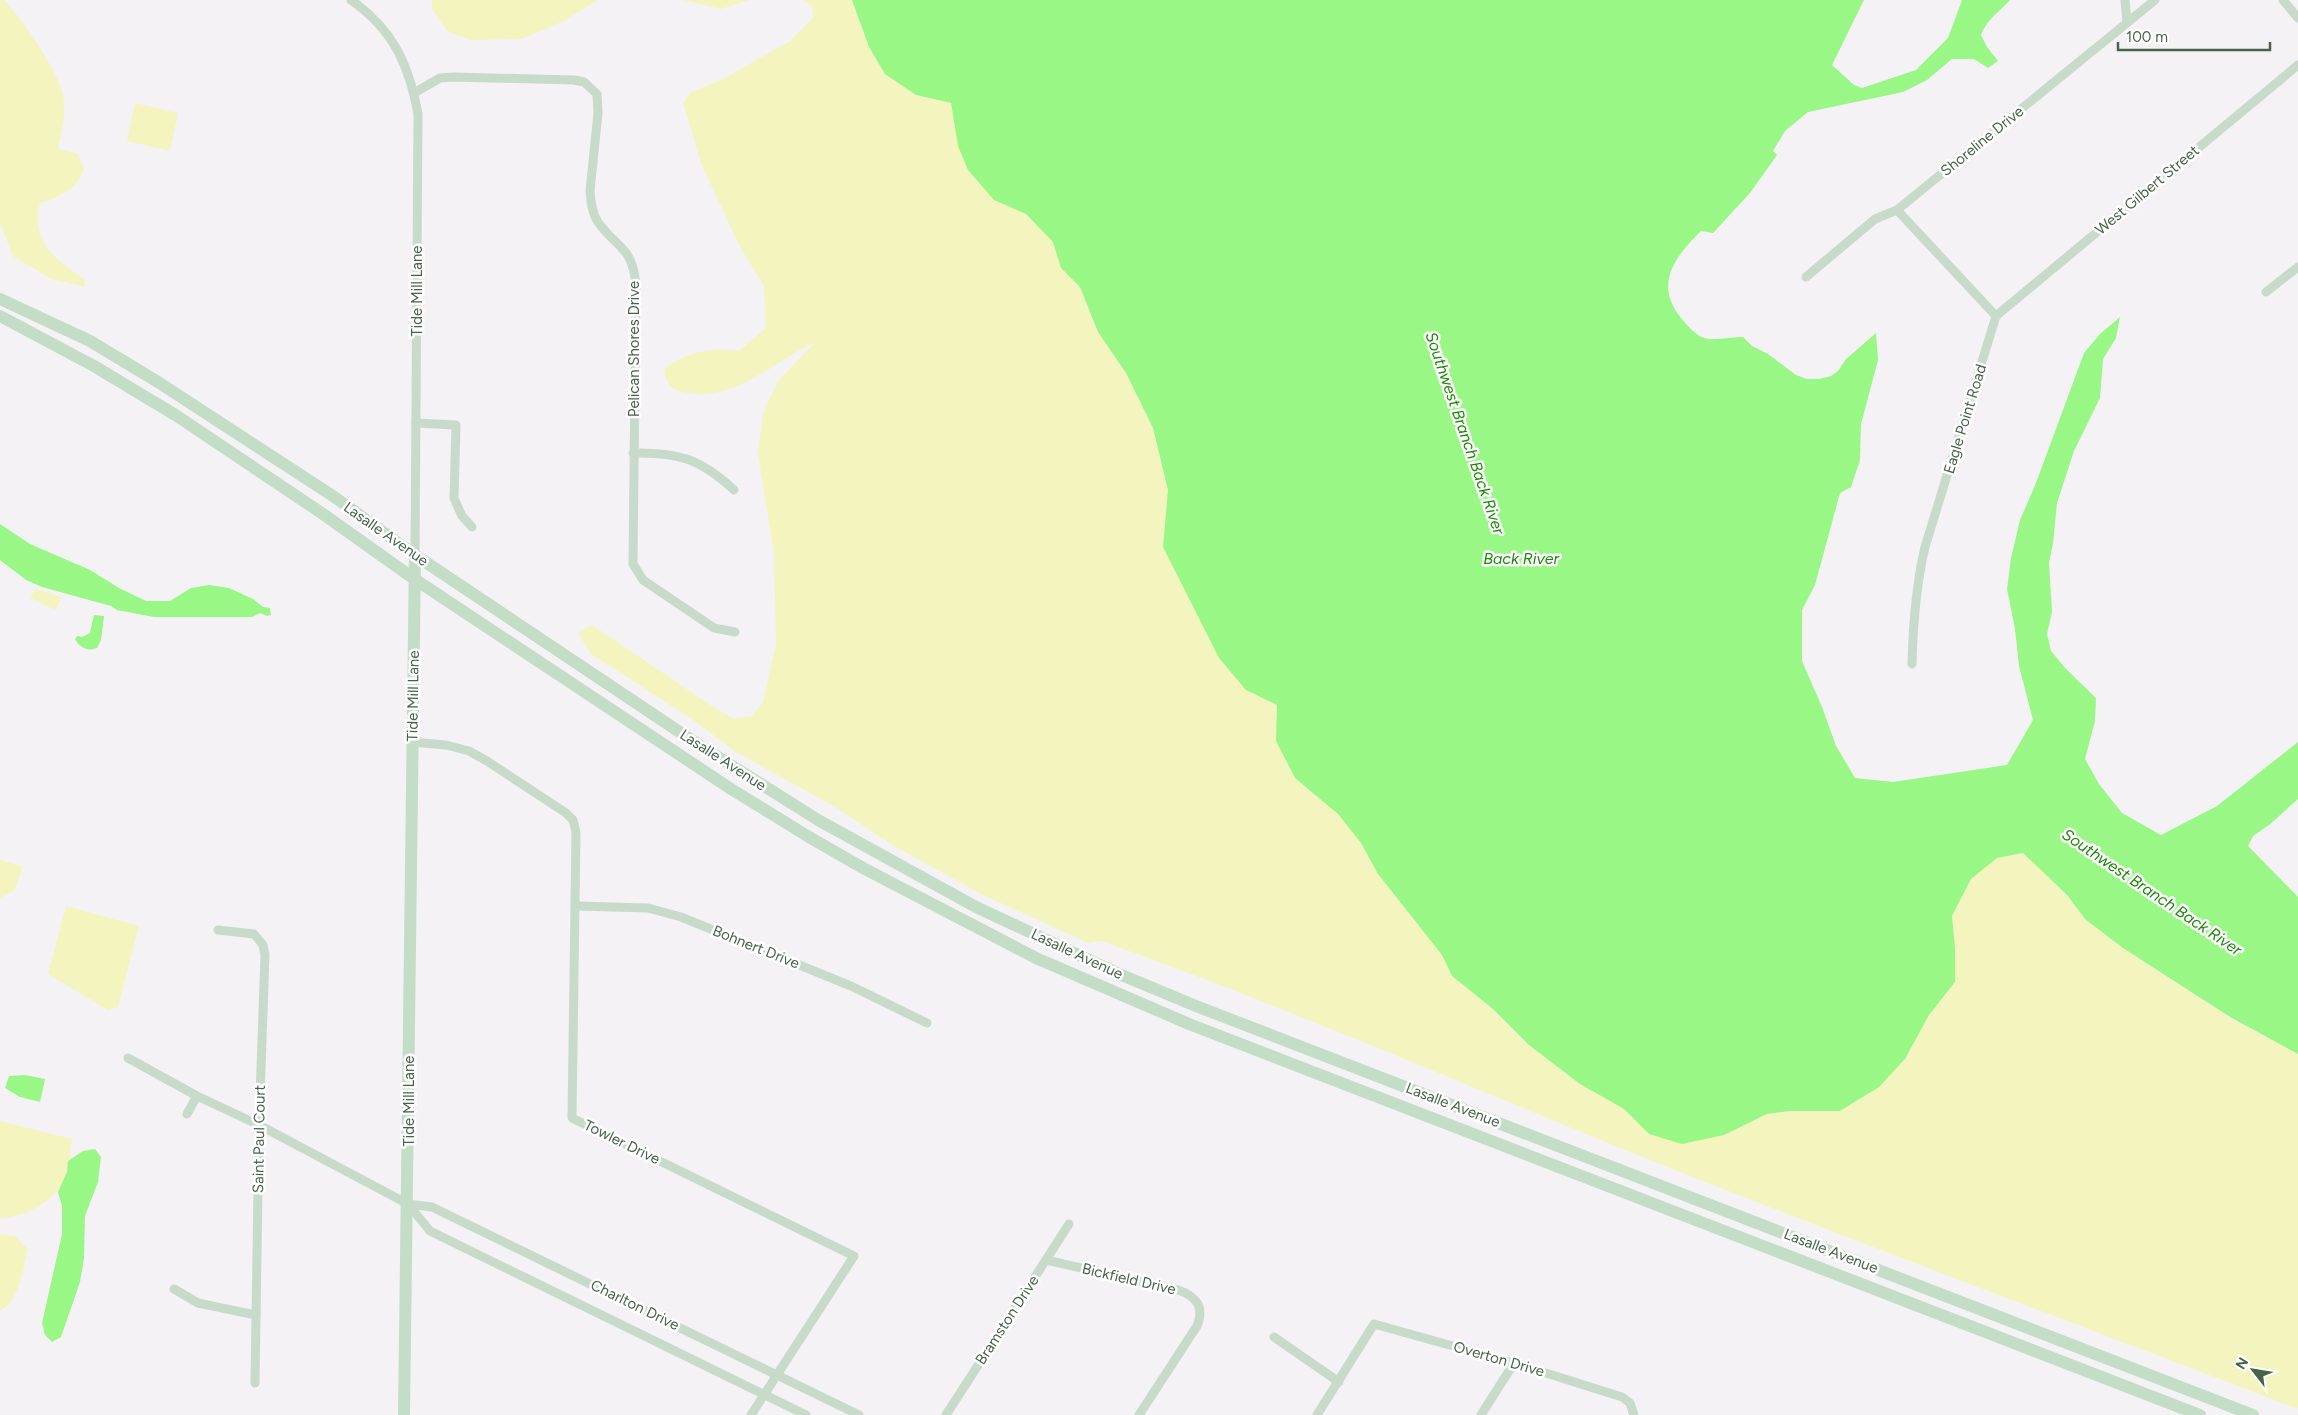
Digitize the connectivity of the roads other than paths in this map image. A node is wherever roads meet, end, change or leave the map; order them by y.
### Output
1 (351, 0) edge
2 (2125, 0) edge
3 (2155, 0) edge
4 (2283, 0) edge
5 (2298, 18) edge
6 (2127, 23) junction
7 (2298, 65) edge
8 (414, 93) junction
9 (1897, 210) junction
10 (2298, 267) edge
11 (1806, 277) dead end
12 (2266, 292) dead end
13 (0, 300) edge
14 (0, 316) edge
15 (1996, 316) junction
16 (416, 423) junction
17 (633, 452) junction
18 (734, 490) dead end
19 (472, 527) dead end
20 (415, 555) junction
21 (414, 578) junction
22 (735, 632) dead end
23 (1912, 664) dead end
24 (412, 742) junction
25 (576, 906) junction
26 (218, 930) dead end
27 (927, 1023) dead end
28 (128, 1058) dead end
29 (197, 1096) junction
30 (187, 1114) dead end
31 (259, 1125) junction
32 (408, 1204) junction
33 (1069, 1224) dead end
34 (1046, 1260) junction
35 (174, 1289) dead end
36 (256, 1315) junction
37 (1274, 1337) dead end
38 (1514, 1363) junction
39 (777, 1375) junction
40 (1339, 1382) junction
41 (256, 1383) dead end
42 (764, 1395) junction
43 (404, 1415) edge
44 (751, 1415) edge
45 (806, 1415) edge
46 (859, 1415) edge
47 (946, 1415) edge
48 (1139, 1415) edge
49 (1317, 1415) edge
50 (1481, 1415) edge
51 (1634, 1415) edge
52 (2200, 1415) edge
53 (2253, 1415) edge

1 - 8 street, Tide Mill Lane
2 - 6 street
3 - 6 street, Shoreline Drive
4 - 5 street
6 - 9 street, Shoreline Drive
7 - 15 street, West Gilbert Street
8 - 16 street, Tide Mill Lane
8 - 17 street, Pelican Shores Drive
9 - 11 street, Shoreline Drive
9 - 15 street
10 - 12 street
13 - 20 main road, Lasalle Avenue
14 - 21 main road, Lasalle Avenue
15 - 23 street, Eagle Point Road
16 - 19 street
16 - 20 street, Tide Mill Lane
17 - 18 street
17 - 22 street, Pelican Shores Drive
20 - 21 main road, Tide Mill Lane
20 - 53 main road, Lasalle Avenue
21 - 24 main road, Tide Mill Lane
21 - 52 main road, Lasalle Avenue
24 - 25 street, Towler Drive
24 - 32 main road, Tide Mill Lane
25 - 27 street, Bohnert Drive
25 - 39 street, Towler Drive
26 - 31 street, Saint Paul Court
28 - 29 street, Charlton Drive
29 - 30 street
29 - 31 street, Charlton Drive
31 - 32 street, Charlton Drive
31 - 36 street, Saint Paul Court
32 - 39 street, Charlton Drive
32 - 42 street, Charlton Drive
32 - 43 main road, Tide Mill Lane
33 - 34 street, Bramston Drive
34 - 47 street, Bramston Drive
34 - 48 street, Bickfield Drive
35 - 36 street
36 - 41 street, Saint Paul Court
37 - 40 street
38 - 40 street, Overton Drive
38 - 50 street
38 - 51 street, Overton Drive
39 - 42 street, Towler Drive
39 - 46 street, Charlton Drive
40 - 49 street
42 - 44 street, Towler Drive
42 - 45 street, Charlton Drive

